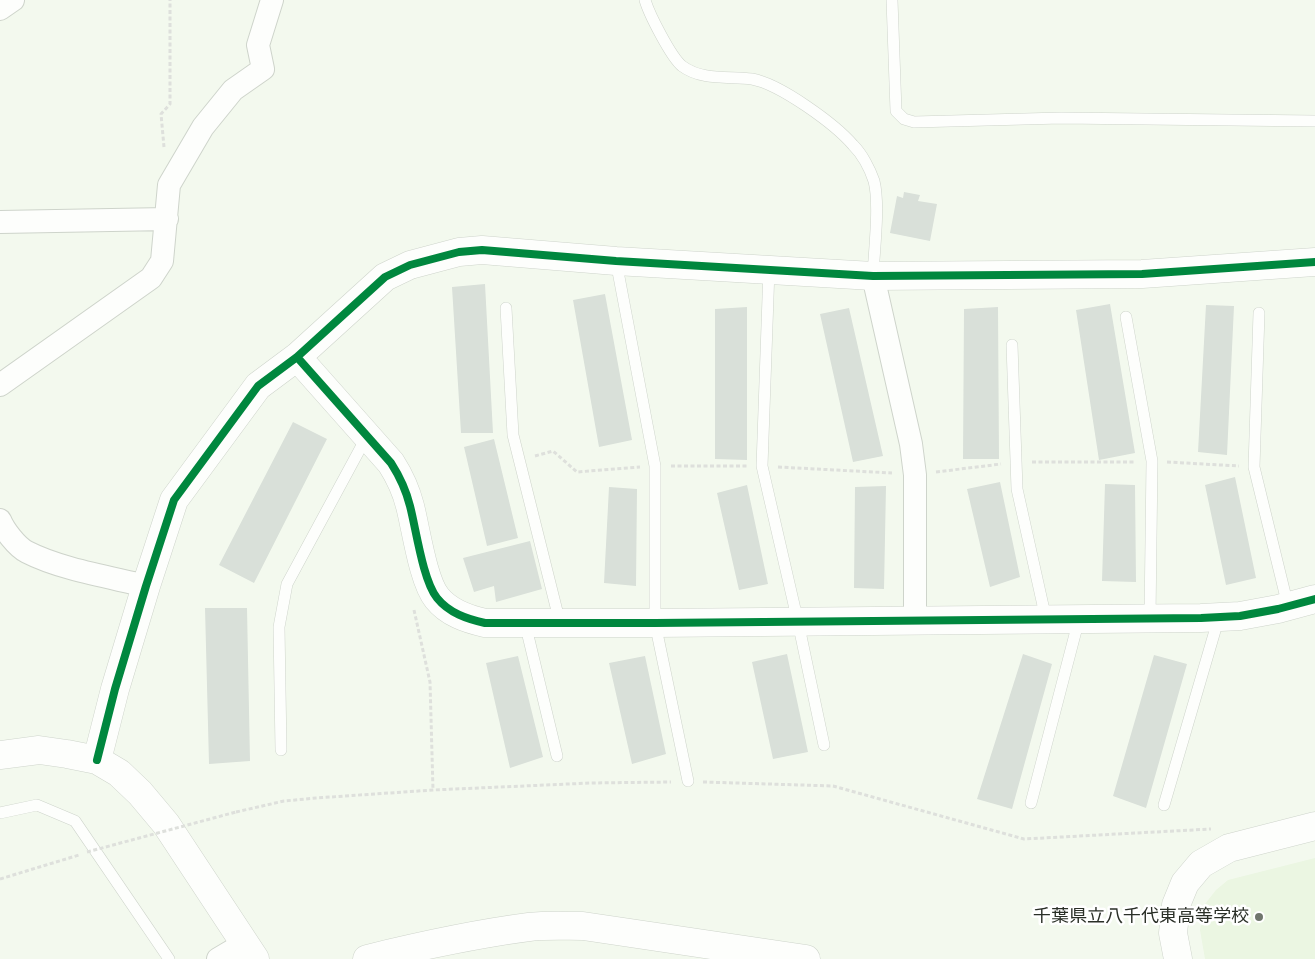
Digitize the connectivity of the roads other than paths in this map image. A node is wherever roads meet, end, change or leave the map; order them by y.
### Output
1 (13, 0) edge
2 (272, 0) edge
3 (645, 0) edge
4 (892, 0) edge
5 (0, 9) edge
6 (1315, 121) edge
7 (167, 219) junction
8 (0, 222) edge
9 (616, 261) junction
10 (1315, 262) edge
11 (769, 269) junction
12 (873, 276) junction
13 (506, 308) dead end
14 (1259, 313) dead end
15 (1126, 317) dead end
16 (1012, 345) dead end
17 (297, 357) junction
18 (0, 385) edge
19 (367, 436) junction
20 (0, 520) edge
21 (146, 586) junction
22 (1315, 600) edge
23 (1288, 606) junction
24 (1219, 617) junction
25 (1150, 618) junction
26 (1046, 619) junction
27 (1079, 619) junction
28 (915, 620) junction
29 (798, 622) junction
30 (525, 623) junction
31 (560, 623) junction
32 (655, 623) junction
33 (824, 745) dead end
34 (281, 750) dead end
35 (0, 755) edge
36 (556, 756) dead end
37 (97, 760) junction
38 (688, 781) road end
39 (1031, 803) dead end
40 (1164, 805) dead end
41 (0, 813) edge
42 (1315, 826) edge
43 (250, 951) edge
44 (169, 959) edge
45 (218, 959) edge
46 (367, 959) edge
47 (806, 959) edge
48 (1178, 959) edge

1 - 5 street
2 - 7 street
3 - 12 lane
4 - 6 lane
7 - 8 street
7 - 18 street
9 - 11 street
9 - 17 street
9 - 32 lane
10 - 12 street
11 - 12 street
11 - 29 lane
12 - 28 street
13 - 31 lane
14 - 23 lane
15 - 25 lane
16 - 26 lane
17 - 19 street
17 - 21 street
19 - 30 street
19 - 34 lane
20 - 21 street
21 - 37 street
22 - 23 street
23 - 24 street
24 - 25 street
24 - 40 lane
25 - 27 street
26 - 27 street
26 - 28 street
27 - 39 lane
28 - 29 street
29 - 32 street
29 - 33 lane
30 - 31 street
30 - 36 lane
31 - 32 street
32 - 38 lane
35 - 37 street
37 - 43 street
41 - 44 lane
42 - 48 street
43 - 45 street
46 - 47 street

